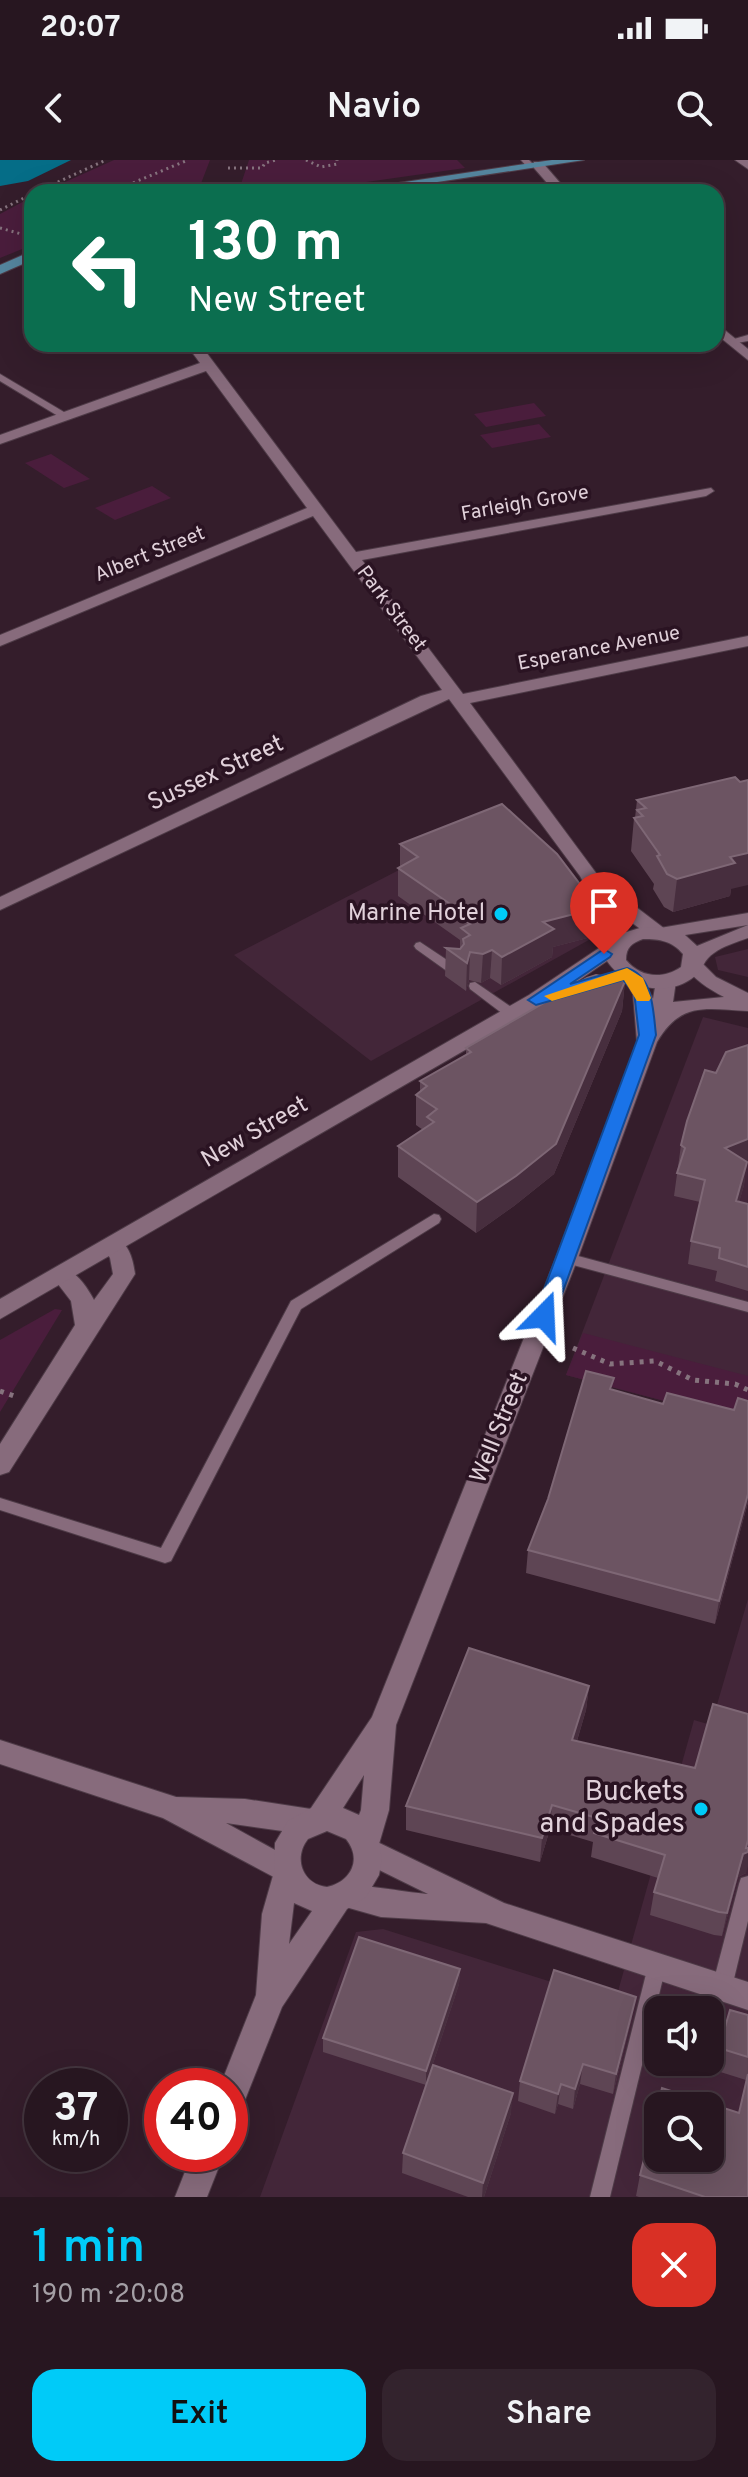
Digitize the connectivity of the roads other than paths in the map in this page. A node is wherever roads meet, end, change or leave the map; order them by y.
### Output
1 (578, 160) edge
2 (741, 160) edge
3 (528, 164) edge
4 (748, 165) edge
5 (548, 179) junction
6 (397, 184) edge
7 (553, 184) edge
8 (24, 259) edge
9 (0, 270) edge
10 (724, 334) edge
11 (748, 338) edge
12 (731, 341) junction
13 (198, 352) edge
14 (748, 356) edge
15 (208, 365) junction
16 (0, 377) edge
17 (66, 417) junction
18 (0, 440) edge
19 (706, 491) dead end
20 (317, 509) junction
21 (352, 557) junction
22 (0, 641) edge
23 (748, 641) edge
24 (456, 696) junction
25 (589, 875) junction
26 (0, 904) edge
27 (748, 919) edge
28 (748, 931) edge
29 (660, 933) junction
30 (619, 944) junction
31 (420, 946) dead end
32 (693, 962) junction
33 (455, 971) edge
34 (630, 975) junction
35 (667, 981) junction
36 (475, 986) dead end
37 (536, 1000) junction
38 (748, 1003) edge
39 (512, 1014) junction
40 (661, 1018) junction
41 (647, 1042) junction
42 (434, 1219) dead end
43 (113, 1245) junction
44 (567, 1258) junction
45 (62, 1275) junction
46 (748, 1307) edge
47 (0, 1310) edge
48 (87, 1326) junction
49 (0, 1465) edge
50 (0, 1504) edge
51 (383, 1723) junction
52 (0, 1752) edge
53 (171, 1808) junction
54 (315, 1822) junction
55 (368, 1846) junction
56 (286, 1873) junction
57 (748, 1884) edge
58 (342, 1896) junction
59 (497, 1914) junction
60 (657, 1966) junction
61 (735, 1992) edge
62 (270, 1998) junction
63 (242, 2068) edge
64 (201, 2172) edge
65 (191, 2197) edge
66 (600, 2197) edge

1 - 3 main road
2 - 4 street
3 - 5 street
3 - 5 street
3 - 6 main road
5 - 7 street
8 - 9 main road
10 - 12 street
11 - 12 lane
12 - 14 street
13 - 15 street, Park Street
15 - 17 street
15 - 20 street, Park Street
16 - 17 lane
17 - 18 street
19 - 21 street, Farleigh Grove
20 - 21 street, Park Street
20 - 22 street, Albert Street
21 - 24 street, Park Street
23 - 24 street, Esperance Avenue
24 - 25 street, Park Street
24 - 26 street, Sussex Street
25 - 29 street, Park Street
25 - 30 street, Park Street
27 - 29 street
28 - 32 street
29 - 30 street
29 - 32 street
30 - 34 street
30 - 37 street, New Street
31 - 33 lane
32 - 35 street
32 - 38 street
34 - 35 street
34 - 37 street, New Street
34 - 41 street, Well Street
35 - 38 street
35 - 40 street, Well Street
36 - 39 lane
37 - 39 street, New Street
38 - 40 street
39 - 43 street, New Street
40 - 41 street, Well Street
41 - 44 street, Well Street
42 - 50 lane
43 - 45 street, New Street
43 - 48 street
44 - 46 lane
44 - 51 street, Well Street
45 - 47 street, New Street
45 - 48 street
48 - 49 street
51 - 54 street, Well Street
51 - 55 street, Well Street
52 - 53 street
53 - 54 street
53 - 56 street
54 - 55 street
54 - 56 street
55 - 58 street
55 - 59 street
56 - 58 street
56 - 62 street
57 - 61 lane
58 - 59 street
58 - 62 street
59 - 60 street
60 - 61 street
60 - 66 lane
62 - 63 street
64 - 65 street

